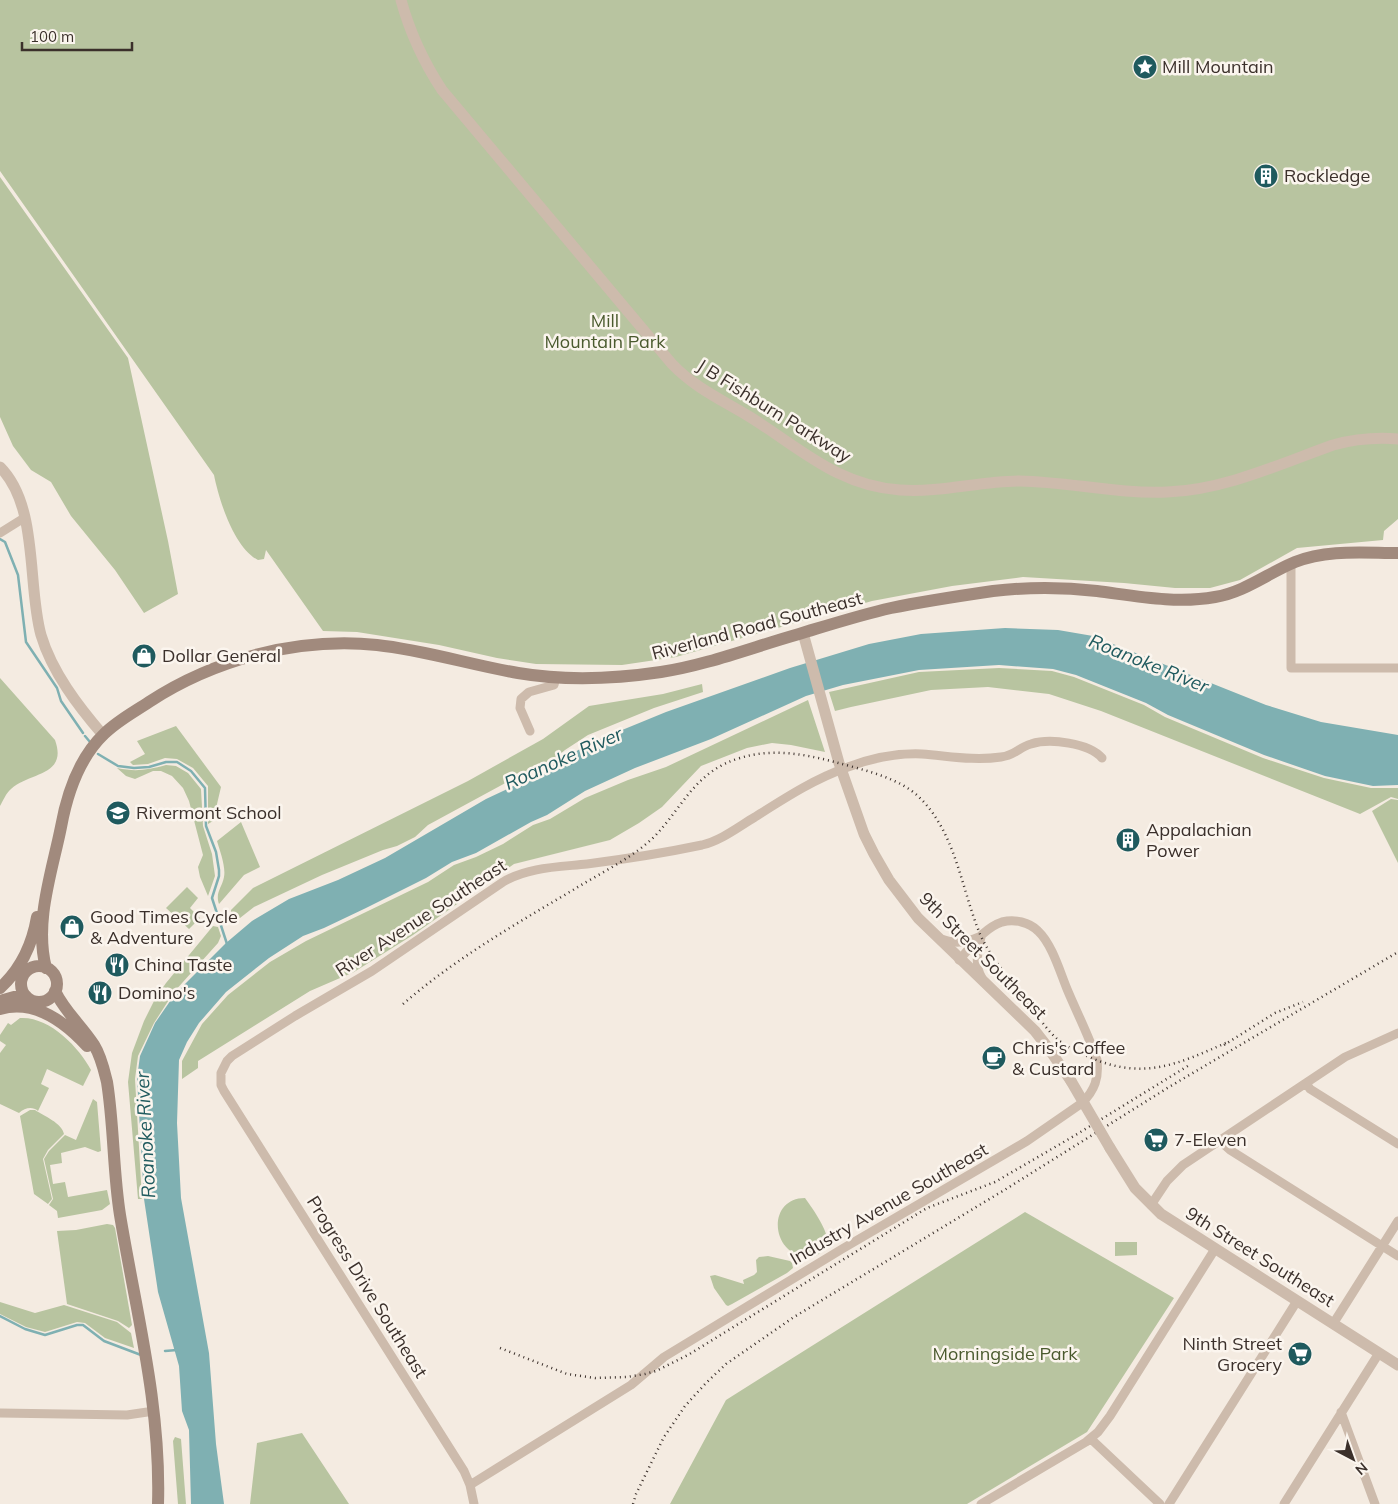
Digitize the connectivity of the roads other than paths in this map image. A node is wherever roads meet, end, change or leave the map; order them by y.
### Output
1 (401, 0) edge
2 (1398, 439) edge
3 (0, 467) edge
4 (24, 518) junction
5 (2, 532) edge
6 (1398, 553) edge
7 (1290, 564) junction
8 (803, 633) junction
9 (1398, 668) edge
10 (556, 677) junction
11 (530, 731) dead end
12 (103, 735) junction
13 (1102, 758) dead end
14 (841, 769) junction
15 (49, 885) junction
16 (42, 928) junction
17 (935, 936) junction
18 (981, 936) junction
19 (959, 960) junction
20 (46, 968) junction
21 (25, 973) junction
22 (0, 988) edge
23 (989, 988) junction
24 (55, 991) junction
25 (26, 996) junction
26 (0, 997) edge
27 (0, 1001) edge
28 (44, 1001) junction
29 (0, 1009) edge
30 (71, 1018) junction
31 (1398, 1033) edge
32 (101, 1061) junction
33 (1306, 1083) junction
34 (224, 1091) joint
35 (1220, 1141) junction
36 (1398, 1144) edge
37 (1151, 1206) junction
38 (1398, 1221) edge
39 (1382, 1246) junction
40 (1215, 1249) junction
41 (1398, 1256) edge
42 (1297, 1301) junction
43 (1333, 1324) junction
44 (1379, 1353) junction
45 (1398, 1365) edge
46 (154, 1411) junction
47 (1341, 1412) junction
48 (0, 1414) edge
49 (1091, 1439) junction
50 (470, 1485) junction
51 (158, 1504) edge
52 (474, 1504) edge
53 (981, 1504) edge
54 (1160, 1504) edge
55 (1169, 1504) edge
56 (1284, 1504) edge
57 (1376, 1504) edge

1 - 2 street, J B Fishburn Parkway
3 - 4 street
4 - 5 street
4 - 12 street
6 - 7 main road, Riverland Road Southeast
7 - 8 main road, Riverland Road Southeast
7 - 9 street
8 - 10 main road, Riverland Road Southeast
8 - 14 street, 9th Street Southeast
10 - 11 street
10 - 12 main road, Riverland Road Southeast
12 - 15 main road, Riverland Road Southeast
13 - 14 street, River Avenue Southeast
14 - 17 street, 9th Street Southeast
14 - 34 street, River Avenue Southeast
15 - 16 main road, Riverland Road Southeast
15 - 22 main road
16 - 20 main road, Riverland Road Southeast
16 - 21 main road, Riverland Road Southeast
17 - 18 street
17 - 19 street, 9th Street Southeast
18 - 19 street, Industry Avenue Southeast
18 - 23 street
18 - 50 street, Industry Avenue Southeast
19 - 23 street, 9th Street Southeast
20 - 21 main road
20 - 24 main road
21 - 25 main road
21 - 26 main road, Riverland Road Southeast
23 - 37 street, 9th Street Southeast, bridge
24 - 28 main road
24 - 30 main road
25 - 27 main road
25 - 28 main road
28 - 30 main road
29 - 32 main road
30 - 32 main road
31 - 33 street
32 - 46 main road
33 - 35 street
33 - 36 street
34 - 50 street, Progress Drive Southeast
35 - 37 street
35 - 39 street
37 - 40 street, 9th Street Southeast
38 - 39 street
39 - 41 street
39 - 43 street
40 - 42 street, 9th Street Southeast
40 - 49 street
42 - 43 street, 9th Street Southeast
42 - 55 street
43 - 44 street, 9th Street Southeast
44 - 45 street, 9th Street Southeast
44 - 47 street
46 - 48 street
46 - 51 main road
47 - 56 street
47 - 57 street
49 - 53 street
49 - 54 street
50 - 52 street, Progress Drive Southeast

